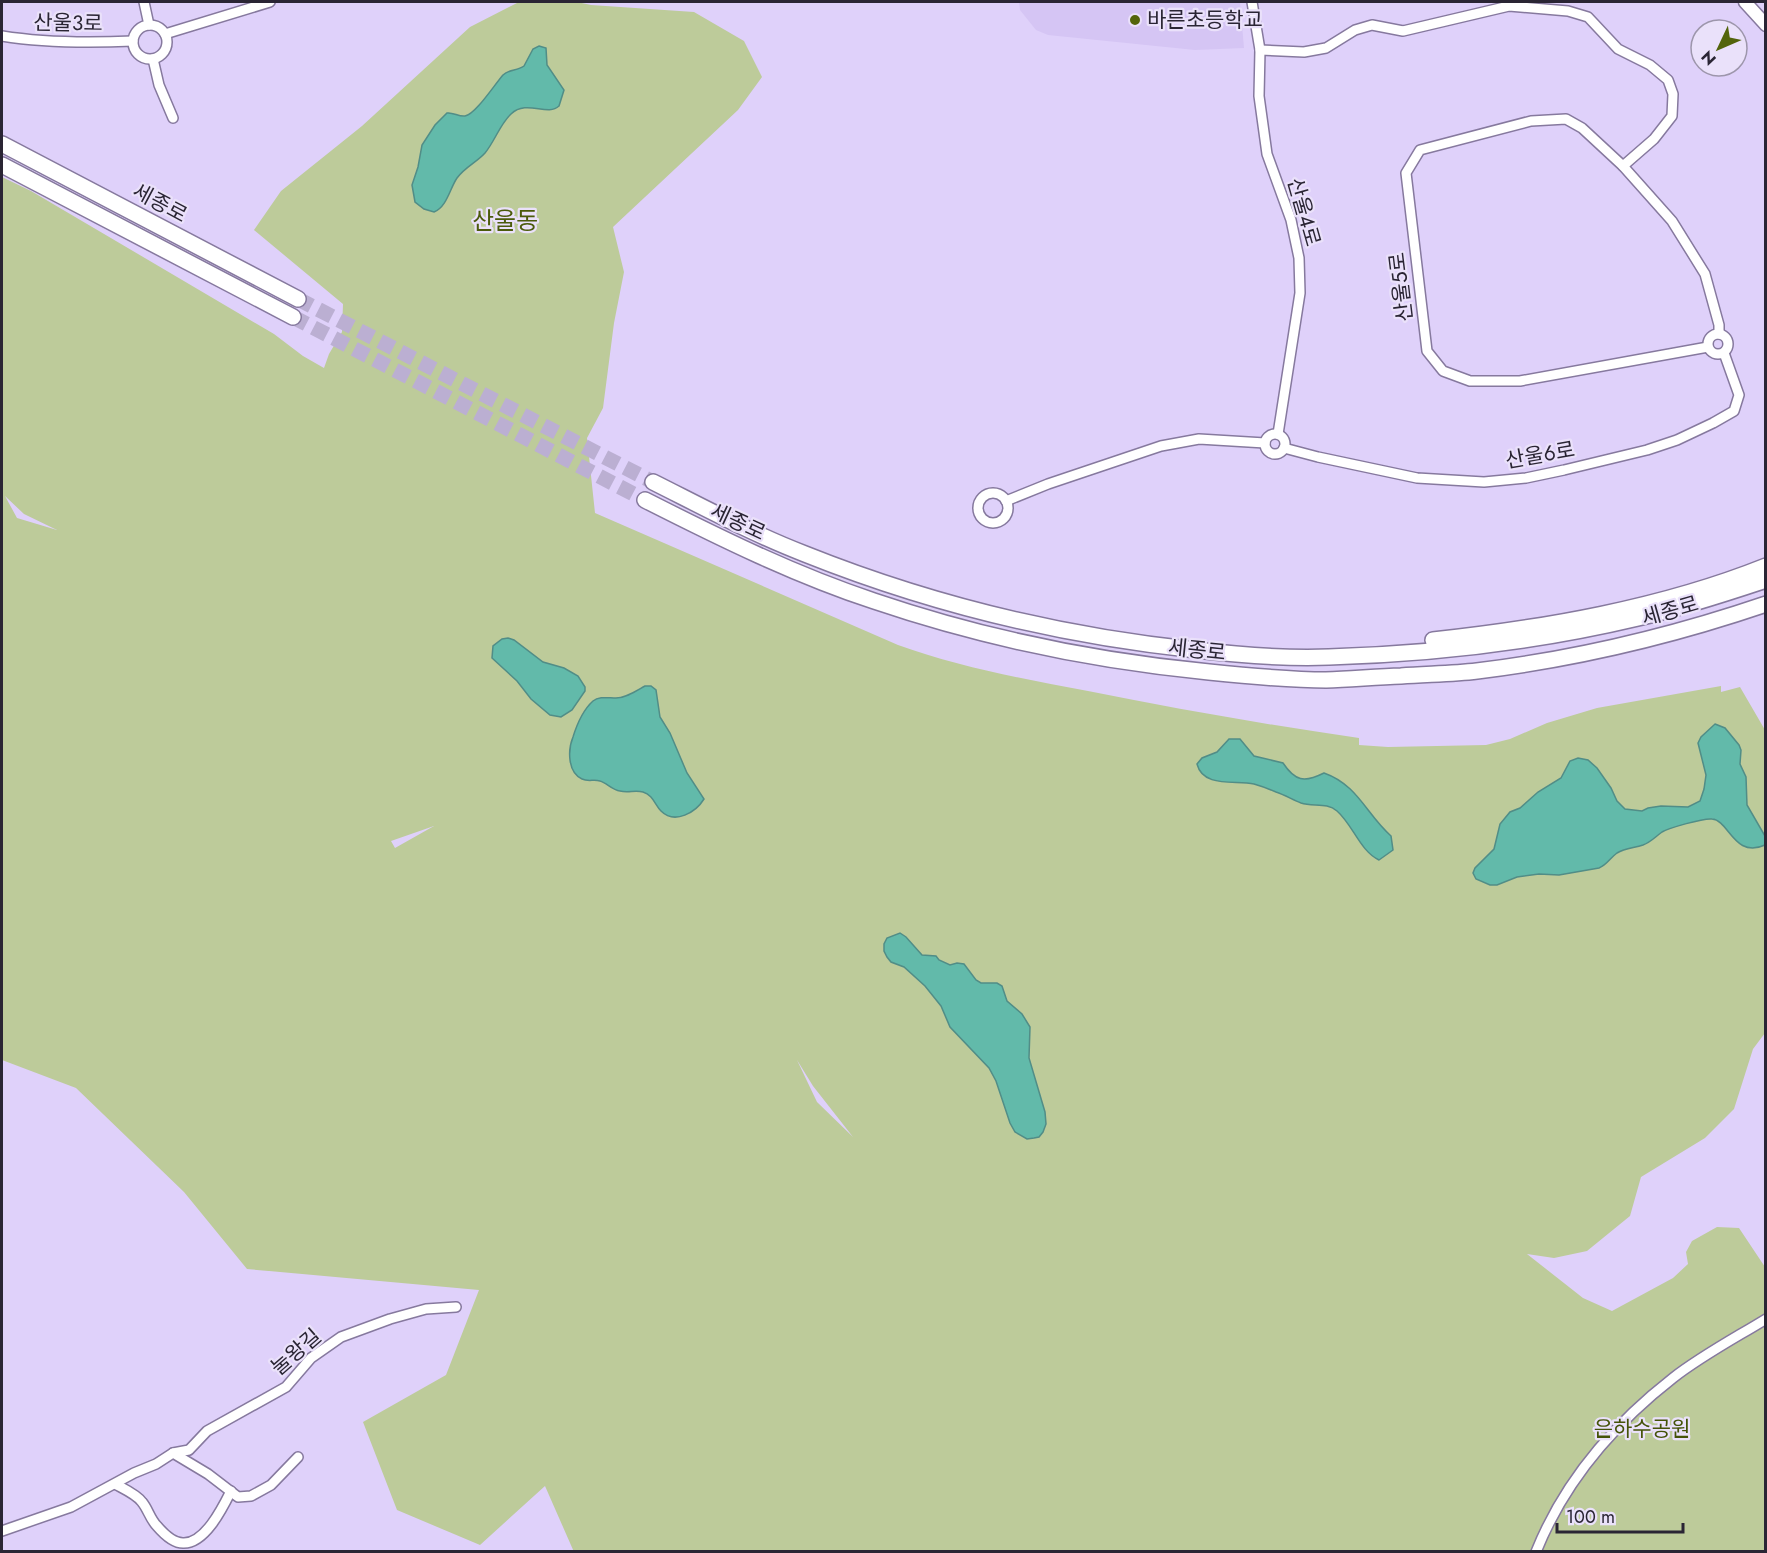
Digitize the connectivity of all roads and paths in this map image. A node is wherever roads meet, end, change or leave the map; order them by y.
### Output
1 (144, 2) edge
2 (270, 2) edge
3 (1252, 2) edge
4 (1745, 2) edge
5 (149, 25) junction
6 (1766, 25) edge
7 (165, 34) junction
8 (2, 36) edge
9 (133, 41) junction
10 (1260, 50) junction
11 (153, 58) junction
12 (173, 117) dead end
13 (2, 144) edge
14 (2, 165) edge
15 (1623, 166) junction
16 (298, 299) tunnel mouth
17 (293, 317) tunnel mouth
18 (1719, 334) junction
19 (1708, 347) junction
20 (1724, 353) junction
21 (1278, 434) junction
22 (1265, 443) junction
23 (1284, 448) junction
24 (653, 482) tunnel mouth
25 (645, 500) tunnel mouth
26 (1006, 501) dead end
27 (1766, 566) edge
28 (1766, 580) edge
29 (1766, 604) edge
30 (1766, 615) edge
31 (1238, 654) junction
32 (1234, 675) junction
33 (456, 1307) dead end
34 (1766, 1319) edge
35 (173, 1453) junction
36 (298, 1456) dead end
37 (115, 1484) junction
38 (231, 1491) junction
39 (2, 1531) edge
40 (1536, 1551) edge

1 - 5 street
2 - 7 street
3 - 10 street, 산울4로
4 - 6 main road
5 - 7 street
5 - 9 street
7 - 11 street
8 - 9 street, 산울3로
9 - 11 street
10 - 15 street
10 - 21 street, 산울4로
11 - 12 street
13 - 16 highway, 세종로
14 - 17 highway, 세종로
15 - 18 street, 산울5로
15 - 19 street, 산울5로
18 - 19 street
18 - 20 street
19 - 20 street
20 - 23 street, 산울6로
21 - 22 street
21 - 23 street
22 - 23 street
22 - 26 street
24 - 31 highway, 세종로
25 - 32 highway, 세종로
27 - 31 highway
28 - 31 highway, 세종로
29 - 32 highway, 세종로
30 - 32 highway
33 - 35 street, 눌왕길
34 - 40 street
35 - 37 street, 눌왕길
35 - 38 street
36 - 38 street
37 - 38 street
37 - 39 street, 눌왕길

